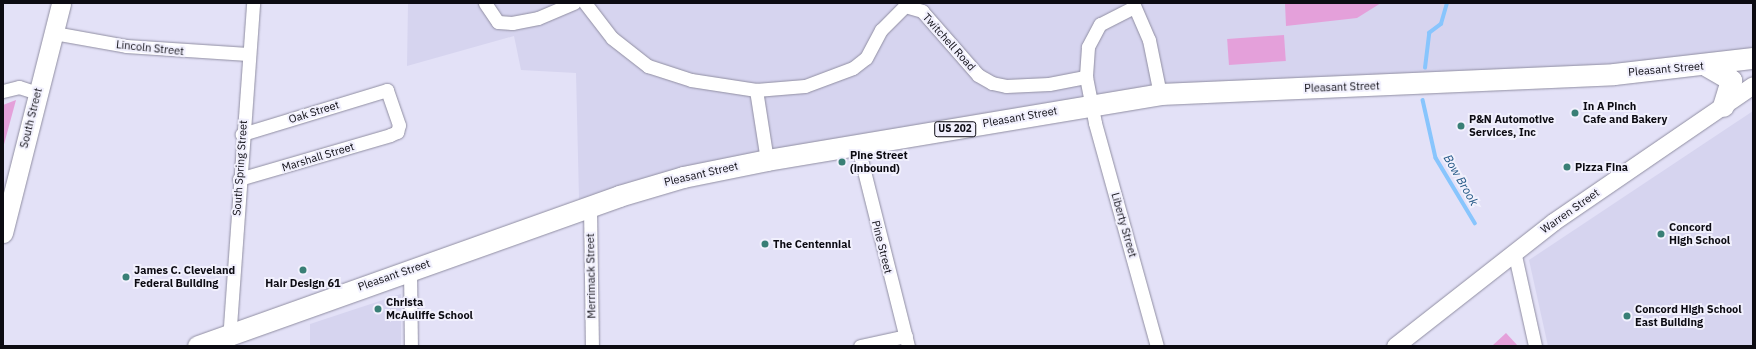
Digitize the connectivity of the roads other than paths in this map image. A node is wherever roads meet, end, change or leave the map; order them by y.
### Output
1 (61, 3) edge
2 (253, 3) edge
3 (485, 3) edge
4 (574, 3) edge
5 (585, 3) edge
6 (905, 5) edge
7 (1134, 5) edge
8 (54, 33) junction
9 (248, 54) junction
10 (1753, 58) edge
11 (1707, 66) junction
12 (1086, 77) junction
13 (1753, 85) edge
14 (387, 90) joint
15 (756, 90) junction
16 (3, 91) edge
17 (37, 93) junction
18 (1160, 94) junction
19 (1092, 104) junction
20 (1723, 106) junction
21 (242, 134) junction
22 (858, 147) junction
23 (767, 160) junction
24 (239, 179) junction
25 (590, 206) junction
26 (3, 233) edge
27 (1514, 251) junction
28 (410, 269) junction
29 (229, 340) edge
30 (907, 341) edge
31 (198, 346) edge
32 (410, 346) edge
33 (592, 346) edge
34 (860, 346) edge
35 (1156, 346) edge
36 (1395, 346) edge
37 (1535, 346) edge

1 - 8 main road, South Street
2 - 9 street, South Spring Street
3 - 4 street
5 - 15 street
6 - 12 street, Twitchell Road
6 - 15 street
7 - 12 street
7 - 18 street
8 - 9 street, Lincoln Street
8 - 17 main road, South Street
9 - 21 street, South Spring Street
10 - 11 main road, Pleasant Street / US 202
11 - 18 main road, Pleasant Street / US 202
11 - 20 main road
12 - 19 street
13 - 20 street, Warren Street
14 - 21 street, Oak Street
14 - 24 street, Marshall Street
15 - 23 street
16 - 17 street
17 - 26 main road, South Street
18 - 19 main road, Pleasant Street / US 202
19 - 22 main road, Pleasant Street / US 202
19 - 35 street, Liberty Street
20 - 27 street, Warren Street
21 - 24 street, South Spring Street
22 - 23 main road, Pleasant Street / US 202
22 - 30 street, Pine Street
23 - 25 main road, Pleasant Street / US 202
24 - 29 street, South Spring Street
25 - 28 main road, Pleasant Street / US 202
25 - 33 street, Merrimack Street
27 - 36 street, Warren Street
27 - 37 street
28 - 29 main road, Pleasant Street / US 202
28 - 32 street
29 - 31 main road, Pleasant Street / US 202
30 - 34 street

